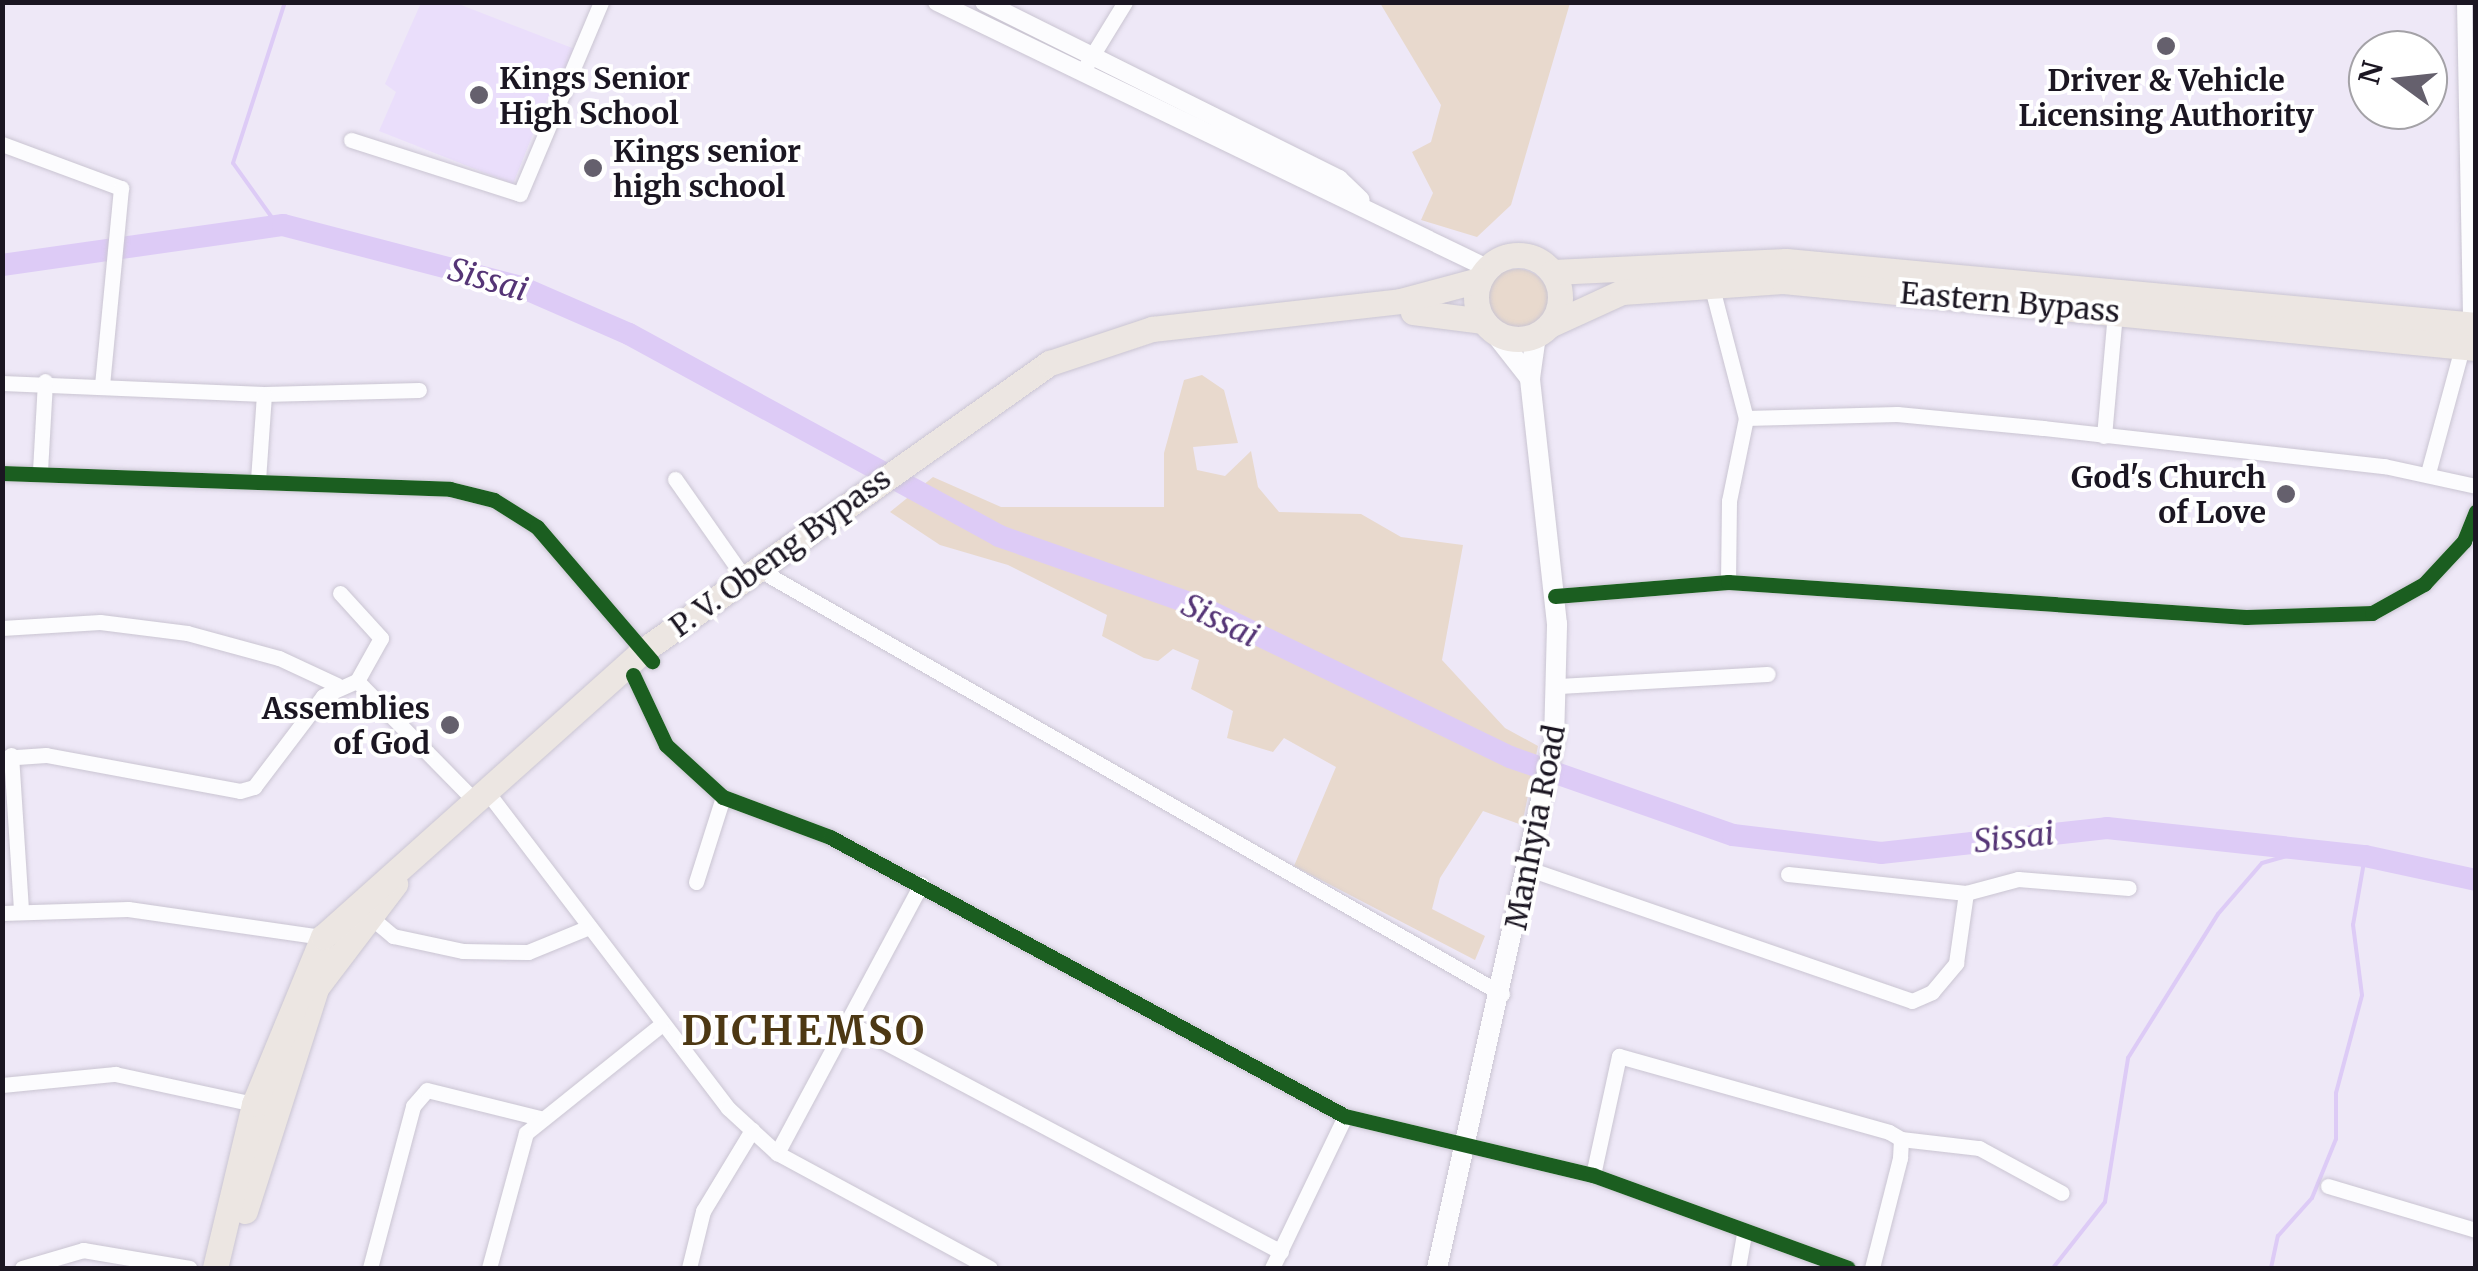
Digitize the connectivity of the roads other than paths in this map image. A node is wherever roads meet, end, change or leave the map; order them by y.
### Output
1 (602, 2) edge
2 (937, 2) edge
3 (984, 2) edge
4 (1125, 2) edge
5 (2464, 2) edge
6 (1087, 63) junction
7 (351, 140) dead end
8 (2, 144) edge
9 (2474, 178) edge
10 (1553, 272) junction
11 (1483, 274) junction
12 (1711, 284) junction
13 (2115, 312) junction
14 (1488, 326) junction
15 (1544, 330) junction
16 (2471, 336) edge
17 (1530, 378) junction
18 (45, 381) junction
19 (2, 383) edge
20 (102, 385) junction
21 (420, 390) dead end
22 (264, 394) junction
23 (1746, 418) junction
24 (2104, 436) junction
25 (40, 471) junction
26 (2, 473) edge
27 (2428, 473) junction
28 (895, 478) junction
29 (674, 479) dead end
30 (258, 480) junction
31 (2475, 486) edge
32 (2476, 508) edge
33 (743, 576) junction
34 (770, 576) junction
35 (1728, 582) junction
36 (340, 593) dead end
37 (1554, 596) junction
38 (2, 628) edge
39 (643, 662) junction
40 (1768, 674) dead end
41 (357, 681) junction
42 (338, 686) junction
43 (1558, 686) junction
44 (7, 756) edge
45 (481, 797) junction
46 (723, 797) junction
47 (1529, 868) junction
48 (1788, 874) dead end
49 (696, 882) dead end
50 (921, 884) junction
51 (2129, 888) dead end
52 (1966, 893) junction
53 (22, 910) junction
54 (2, 913) edge
55 (368, 915) junction
56 (589, 927) junction
57 (323, 938) junction
58 (1502, 994) junction
59 (847, 1022) junction
60 (660, 1024) junction
61 (2, 1085) edge
62 (254, 1104) junction
63 (1345, 1116) junction
64 (540, 1118) junction
65 (752, 1130) junction
66 (1901, 1139) junction
67 (1462, 1143) junction
68 (777, 1153) junction
69 (1593, 1175) junction
70 (2328, 1186) dead end
71 (2062, 1193) dead end
72 (2476, 1230) edge
73 (1744, 1233) junction
74 (948, 1252) junction
75 (1281, 1252) junction
76 (22, 1268) edge
77 (189, 1268) edge
78 (214, 1268) edge
79 (229, 1268) edge
80 (370, 1268) edge
81 (489, 1268) edge
82 (690, 1268) edge
83 (940, 1268) edge
84 (990, 1268) edge
85 (1272, 1268) edge
86 (1437, 1268) edge
87 (1738, 1268) edge
88 (1848, 1268) edge
89 (1872, 1268) edge

1 - 7 street
2 - 6 street
3 - 6 street
4 - 6 street
5 - 9 street
6 - 11 street
8 - 20 street
9 - 16 street
10 - 11 highway
10 - 15 highway
10 - 16 highway, Eastern Bypass
11 - 14 highway
11 - 28 highway, P. V. Obeng Bypass
12 - 13 highway, Eastern Bypass
12 - 15 highway, Eastern Bypass
12 - 23 street
13 - 16 highway, Eastern Bypass
13 - 24 street
14 - 15 highway
14 - 17 main road
14 - 28 highway, P. V. Obeng Bypass
15 - 17 main road, Manhyia Road
16 - 27 street
17 - 37 main road, Manhyia Road
18 - 19 street
18 - 20 street
18 - 25 street
20 - 22 street
21 - 22 street
22 - 30 street
23 - 24 street
23 - 35 street
24 - 27 street
25 - 26 street
25 - 30 street
27 - 31 street
28 - 33 highway, P. V. Obeng Bypass
28 - 34 highway, P. V. Obeng Bypass
29 - 33 street
30 - 39 street
31 - 32 street
32 - 35 street
33 - 39 highway, P. V. Obeng Bypass
34 - 39 highway, P. V. Obeng Bypass
34 - 58 street
35 - 37 street
36 - 41 street
37 - 43 main road, Manhyia Road
38 - 42 street
39 - 45 highway, P. V. Obeng Bypass
39 - 46 street
40 - 43 street
41 - 42 street
41 - 45 street
42 - 44 street
43 - 47 main road, Manhyia Road
44 - 53 street
45 - 55 highway, P. V. Obeng Bypass
45 - 56 street
45 - 57 highway, P. V. Obeng Bypass
46 - 49 street
46 - 50 street
47 - 52 street
47 - 58 main road, Manhyia Road
48 - 52 street
50 - 59 street
50 - 63 street
51 - 52 street
53 - 54 street
53 - 57 street
55 - 56 street
55 - 79 highway, P. V. Obeng Bypass
56 - 60 street
57 - 62 highway, P. V. Obeng Bypass
58 - 67 main road, Manhyia Road
59 - 68 street
59 - 75 street
60 - 64 street
60 - 65 street
61 - 62 street
62 - 78 highway, P. V. Obeng Bypass
63 - 67 street
63 - 75 street
64 - 80 street
64 - 81 street
65 - 68 street
65 - 82 street
66 - 69 street
66 - 71 street
66 - 89 street
67 - 69 street
67 - 86 main road, Manhyia Road
68 - 74 street
69 - 73 street
70 - 72 street
73 - 87 street
73 - 88 street
74 - 83 street
74 - 84 street
75 - 85 street
76 - 77 street

